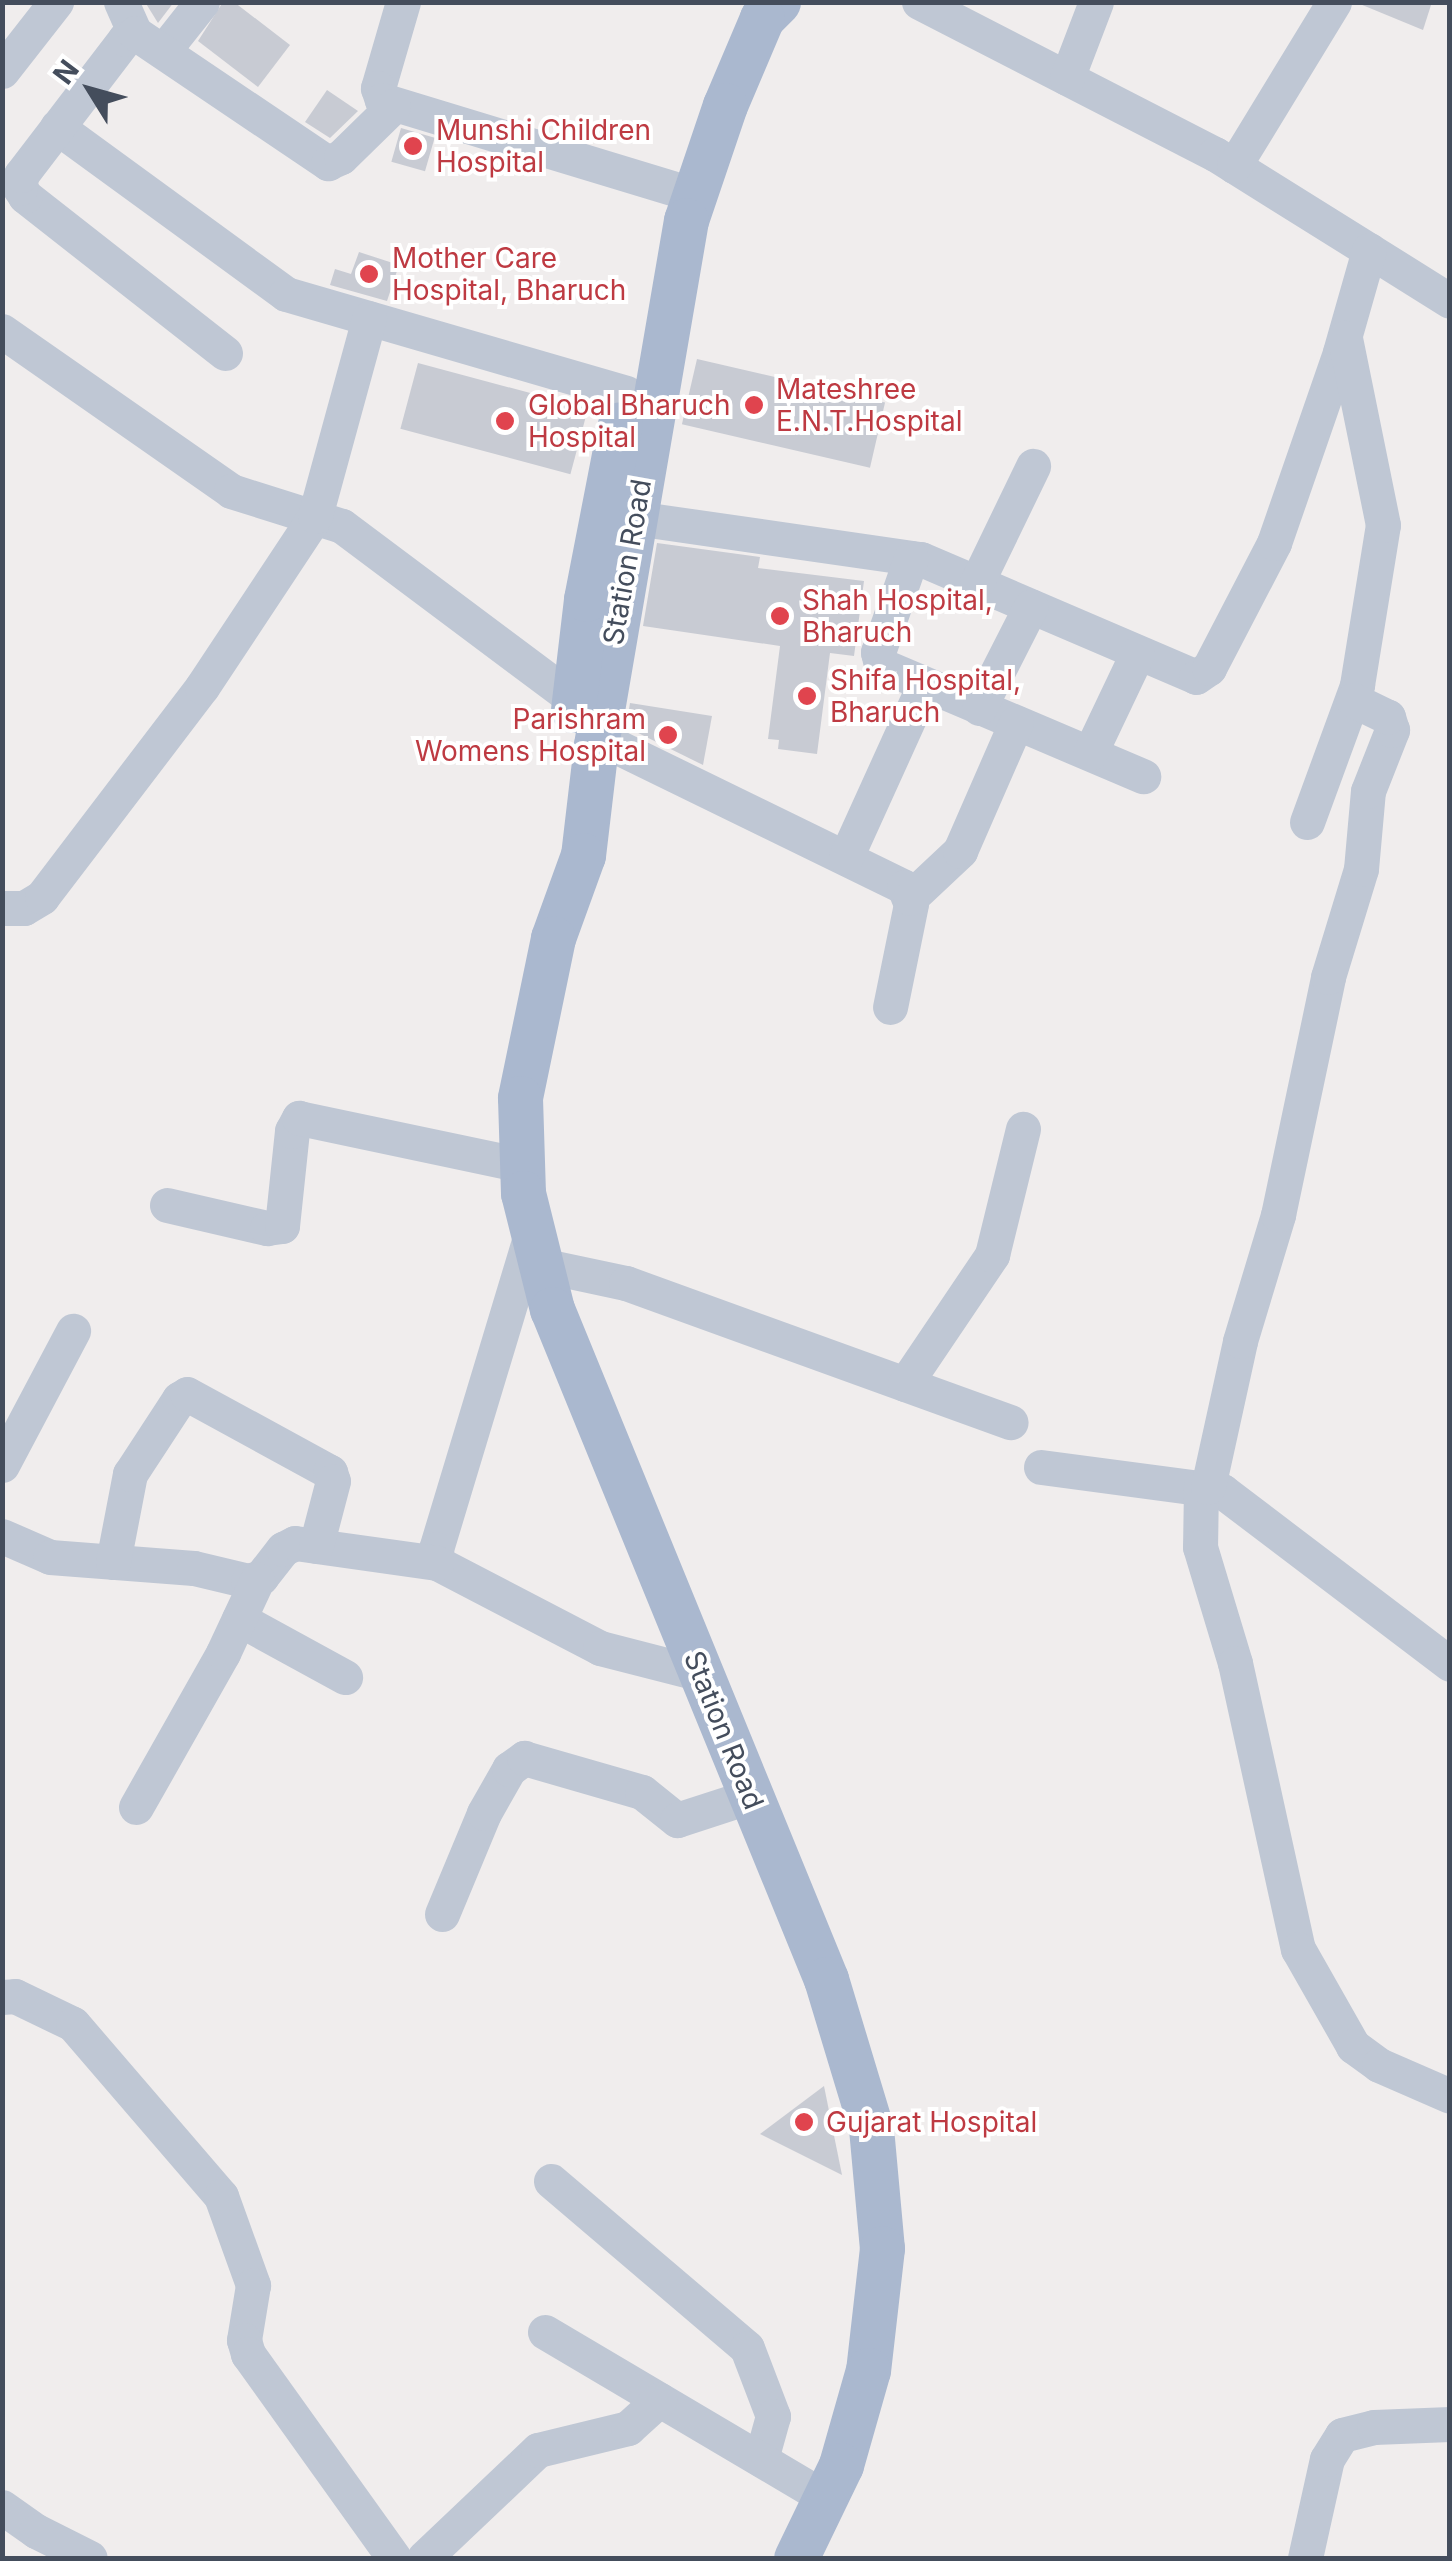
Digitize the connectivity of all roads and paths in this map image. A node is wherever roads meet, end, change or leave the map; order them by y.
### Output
1 (56, 2) edge
2 (202, 2) edge
3 (403, 2) edge
4 (734, 2) edge
5 (778, 2) edge
6 (918, 2) edge
7 (1096, 2) edge
8 (1334, 2) edge
9 (140, 29) edge
10 (2, 71) edge
11 (1067, 78) junction
12 (393, 106) junction
13 (57, 128) junction
14 (1234, 166) junction
15 (672, 188) junction
16 (1369, 250) junction
17 (1450, 301) edge
18 (369, 318) junction
19 (2, 331) edge
20 (1344, 337) junction
21 (225, 353) dead end
22 (626, 393) junction
23 (1033, 466) dead end
24 (315, 516) junction
25 (635, 518) junction
26 (910, 558) junction
27 (977, 582) junction
28 (1030, 606) junction
29 (1137, 654) junction
30 (924, 685) junction
31 (1352, 700) junction
32 (979, 708) junction
33 (592, 713) junction
34 (1016, 723) junction
35 (1090, 753) junction
36 (1143, 776) dead end
37 (1307, 822) dead end
38 (846, 857) junction
39 (910, 898) junction
40 (2, 908) edge
41 (890, 1006) dead end
42 (1024, 1129) dead end
43 (522, 1165) junction
44 (166, 1204) dead end
45 (537, 1248) junction
46 (73, 1331) dead end
47 (905, 1384) junction
48 (1011, 1422) dead end
49 (2, 1465) edge
50 (1041, 1467) dead end
51 (1196, 1486) junction
52 (2, 1536) edge
53 (316, 1546) junction
54 (113, 1562) junction
55 (437, 1562) junction
56 (256, 1580) junction
57 (239, 1619) junction
58 (1450, 1664) edge
59 (701, 1674) junction
60 (345, 1677) dead end
61 (751, 1796) junction
62 (136, 1808) dead end
63 (442, 1914) dead end
64 (2, 1998) edge
65 (1450, 2096) edge
66 (551, 2181) dead end
67 (545, 2332) dead end
68 (659, 2400) junction
69 (1450, 2424) edge
70 (760, 2460) junction
71 (826, 2498) junction
72 (2, 2507) edge
73 (76, 2555) edge
74 (394, 2558) edge
75 (424, 2558) edge
76 (796, 2558) edge
77 (1305, 2558) edge

1 - 10 street
2 - 9 street
3 - 12 street
4 - 15 main road, Station Road
5 - 25 main road, Station Road
6 - 11 street
7 - 11 street
8 - 14 street
9 - 12 street
9 - 13 street
11 - 14 street
12 - 15 street
13 - 18 street
13 - 21 street
14 - 16 street
15 - 22 main road, Station Road
16 - 17 street
16 - 20 street
18 - 22 street
18 - 24 street
19 - 24 street
20 - 29 street
20 - 31 street
22 - 33 main road, Station Road
23 - 27 street
24 - 33 street
24 - 40 street
25 - 26 street
25 - 33 main road, Station Road
26 - 27 street
26 - 30 street
27 - 28 street
28 - 29 street
28 - 32 street
29 - 35 street
30 - 32 street
30 - 38 street
31 - 37 street
31 - 51 street
32 - 34 street
33 - 38 street
33 - 43 main road, Station Road
34 - 35 street
34 - 39 street
35 - 36 street
38 - 39 street
39 - 41 street
42 - 47 street
43 - 44 street
43 - 45 main road, Station Road
45 - 47 street
45 - 55 street
45 - 59 main road, Station Road
46 - 49 street
47 - 48 street
50 - 51 street
51 - 58 street
51 - 65 street
52 - 54 street
53 - 54 street
53 - 55 street
53 - 56 street
54 - 56 street
55 - 59 street
56 - 57 street
57 - 60 street
57 - 62 street
59 - 61 main road, Station Road
61 - 63 street
61 - 71 main road, Station Road
64 - 74 street
66 - 70 street
67 - 68 street
68 - 70 street
68 - 75 street
69 - 77 street
70 - 71 street
71 - 76 main road, Station Road
72 - 73 street

